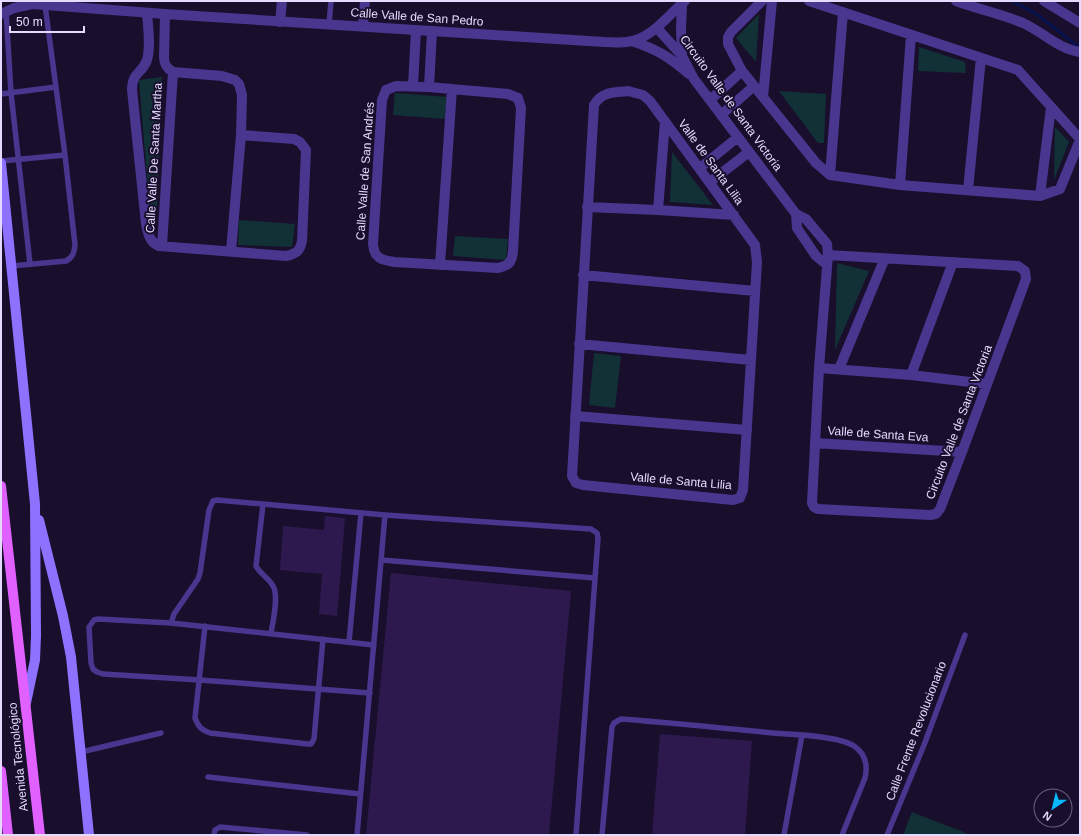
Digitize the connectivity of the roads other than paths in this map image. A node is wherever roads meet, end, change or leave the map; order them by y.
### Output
1 (282, 1) edge
2 (331, 1) edge
3 (365, 1) edge
4 (762, 1) edge
5 (772, 1) edge
6 (809, 1) edge
7 (956, 1) edge
8 (1044, 1) edge
9 (28, 2) edge
10 (684, 2) edge
11 (45, 5) junction
12 (3, 12) edge
13 (843, 12) junction
14 (147, 13) junction
15 (165, 14) junction
16 (280, 22) junction
17 (1080, 23) edge
18 (329, 24) junction
19 (363, 26) junction
20 (657, 28) junction
21 (416, 30) junction
22 (432, 31) junction
23 (911, 35) junction
24 (632, 41) junction
25 (1076, 51) edge
26 (682, 56) junction
27 (981, 58) junction
28 (742, 71) junction
29 (173, 72) junction
30 (694, 79) junction
31 (414, 86) junction
32 (754, 86) junction
33 (429, 87) junction
34 (56, 88) junction
35 (452, 89) junction
36 (11, 93) junction
37 (1, 94) edge
38 (763, 97) junction
39 (710, 100) junction
40 (1051, 107) junction
41 (721, 115) junction
42 (665, 121) junction
43 (241, 135) junction
44 (738, 137) junction
45 (1080, 139) edge
46 (749, 152) junction
47 (65, 155) junction
48 (19, 159) junction
49 (1, 162) edge
50 (700, 168) junction
51 (830, 175) junction
52 (710, 182) junction
53 (900, 185) junction
54 (968, 190) junction
55 (1040, 196) junction
56 (587, 207) junction
57 (658, 210) junction
58 (796, 214) junction
59 (734, 215) junction
60 (162, 246) junction
61 (231, 251) junction
62 (885, 258) junction
63 (828, 260) junction
64 (953, 262) junction
65 (30, 264) junction
66 (440, 265) junction
67 (11, 266) junction
68 (583, 275) junction
69 (755, 291) junction
70 (579, 344) junction
71 (751, 360) junction
72 (819, 368) junction
73 (839, 369) junction
74 (910, 375) junction
75 (987, 384) junction
76 (575, 416) junction
77 (747, 430) junction
78 (815, 442) junction
79 (962, 452) junction
80 (1, 486) edge
81 (35, 504) junction
82 (263, 504) junction
83 (361, 513) junction
84 (386, 515) junction
85 (382, 560) junction
86 (595, 578) junction
87 (171, 623) junction
88 (205, 626) junction
89 (271, 633) junction
90 (965, 635) dead end
91 (323, 639) junction
92 (349, 642) junction
93 (374, 645) junction
94 (200, 680) junction
95 (319, 688) junction
96 (370, 693) junction
97 (26, 703) junction
98 (161, 733) dead end
99 (802, 735) junction
100 (80, 752) junction
101 (1, 771) edge
102 (208, 777) dead end
103 (360, 794) junction
104 (296, 834) edge
105 (8, 835) edge
106 (40, 835) edge
107 (89, 835) edge
108 (214, 835) edge
109 (307, 835) edge
110 (357, 835) edge
111 (576, 835) edge
112 (602, 835) edge
113 (784, 835) edge
114 (842, 835) edge
115 (887, 835) edge

1 - 16 street
2 - 18 lane
3 - 19 street
4 - 28 street
5 - 38 street
6 - 13 street
7 - 25 street
8 - 17 street
9 - 11 street, Calle Valle de San Pedro
9 - 12 street, Calle Valle de San Pedro
10 - 20 street, Calle Valle de San Pedro
10 - 26 street
11 - 14 street, Calle Valle de San Pedro
11 - 34 lane
12 - 36 lane
13 - 23 street
13 - 51 street
14 - 15 street, Calle Valle de San Pedro
14 - 60 street
15 - 16 street, Calle Valle de San Pedro
15 - 29 street
16 - 18 street, Calle Valle de San Pedro
18 - 19 street, Calle Valle de San Pedro
19 - 21 street, Calle Valle de San Pedro
20 - 24 street, Calle Valle de San Pedro
20 - 26 street, Circuito Valle de Santa Victoria
21 - 22 street, Calle Valle de San Pedro
21 - 31 street
22 - 24 street, Calle Valle de San Pedro
22 - 33 street
23 - 27 street
23 - 53 street
24 - 30 street, Calle Valle de San Pedro
26 - 30 street, Circuito Valle de Santa Victoria
27 - 40 street
27 - 54 street
28 - 32 street
28 - 39 street
29 - 43 street
29 - 60 street, Calle Valle De Santa Martha
30 - 39 street, Circuito Valle de Santa Victoria
31 - 33 street, Calle Valle de San Andrés
31 - 66 street, Calle Valle de San Andrés
32 - 38 street
32 - 41 street
33 - 35 street, Calle Valle de San Andrés
34 - 36 lane
34 - 47 lane
35 - 66 street
35 - 66 street, Calle Valle de San Andrés
36 - 37 lane
36 - 48 lane
38 - 51 street
39 - 41 street, Circuito Valle de Santa Victoria
40 - 45 street
40 - 55 street
41 - 44 street, Circuito Valle de Santa Victoria
42 - 50 street, Valle de Santa Lilia
42 - 56 street, Valle de Santa Lilia
42 - 57 street
43 - 61 street
43 - 61 street
44 - 46 street, Circuito Valle de Santa Victoria
44 - 50 street
45 - 55 street
46 - 52 street
46 - 58 street, Circuito Valle de Santa Victoria
47 - 48 lane
47 - 65 lane
48 - 49 lane
48 - 65 lane
49 - 67 main road
50 - 52 street, Valle de Santa Lilia
51 - 53 street
52 - 59 street, Valle de Santa Lilia
53 - 54 street
54 - 55 street
56 - 57 street
56 - 68 street, Valle de Santa Lilia
57 - 59 street
58 - 63 street, Circuito Valle de Santa Victoria
58 - 63 street, Circuito Valle de Santa Victoria
59 - 69 street, Valle de Santa Lilia
60 - 61 street
62 - 63 street, Circuito Valle de Santa Victoria
62 - 64 street, Circuito Valle de Santa Victoria
62 - 73 street
63 - 72 street, Circuito Valle de Santa Victoria
64 - 74 street
64 - 75 street, Circuito Valle de Santa Victoria
65 - 67 lane
67 - 81 main road
68 - 69 street
68 - 70 street, Valle de Santa Lilia
69 - 71 street, Valle de Santa Lilia
70 - 71 street
70 - 76 street, Valle de Santa Lilia
71 - 77 street, Valle de Santa Lilia
72 - 73 street
72 - 78 street, Circuito Valle de Santa Victoria
73 - 74 street
74 - 75 street
75 - 79 street, Circuito Valle de Santa Victoria
76 - 77 street
76 - 77 street, Valle de Santa Lilia
78 - 79 street, Valle de Santa Eva
78 - 79 street, Circuito Valle de Santa Victoria
80 - 97 main road, Avenida Tecnológico
81 - 97 main road
81 - 100 main road
82 - 83 lane
82 - 87 lane
82 - 89 lane
83 - 84 lane
83 - 92 lane
84 - 85 lane
84 - 86 lane
85 - 86 lane
85 - 93 lane
86 - 111 lane
87 - 88 lane
87 - 94 lane
88 - 89 lane
88 - 94 lane
89 - 91 lane
90 - 115 lane, Calle Frente Revolucionario
91 - 92 lane
91 - 95 lane
92 - 93 lane
93 - 96 lane
94 - 95 lane
94 - 95 lane
95 - 96 lane
96 - 103 lane
97 - 106 main road, Avenida Tecnológico
98 - 100 lane
99 - 112 lane
99 - 113 lane
99 - 114 lane
100 - 107 main road
101 - 105 main road, Avenida Tecnológico
102 - 103 lane
103 - 110 lane
104 - 108 lane
104 - 109 lane

